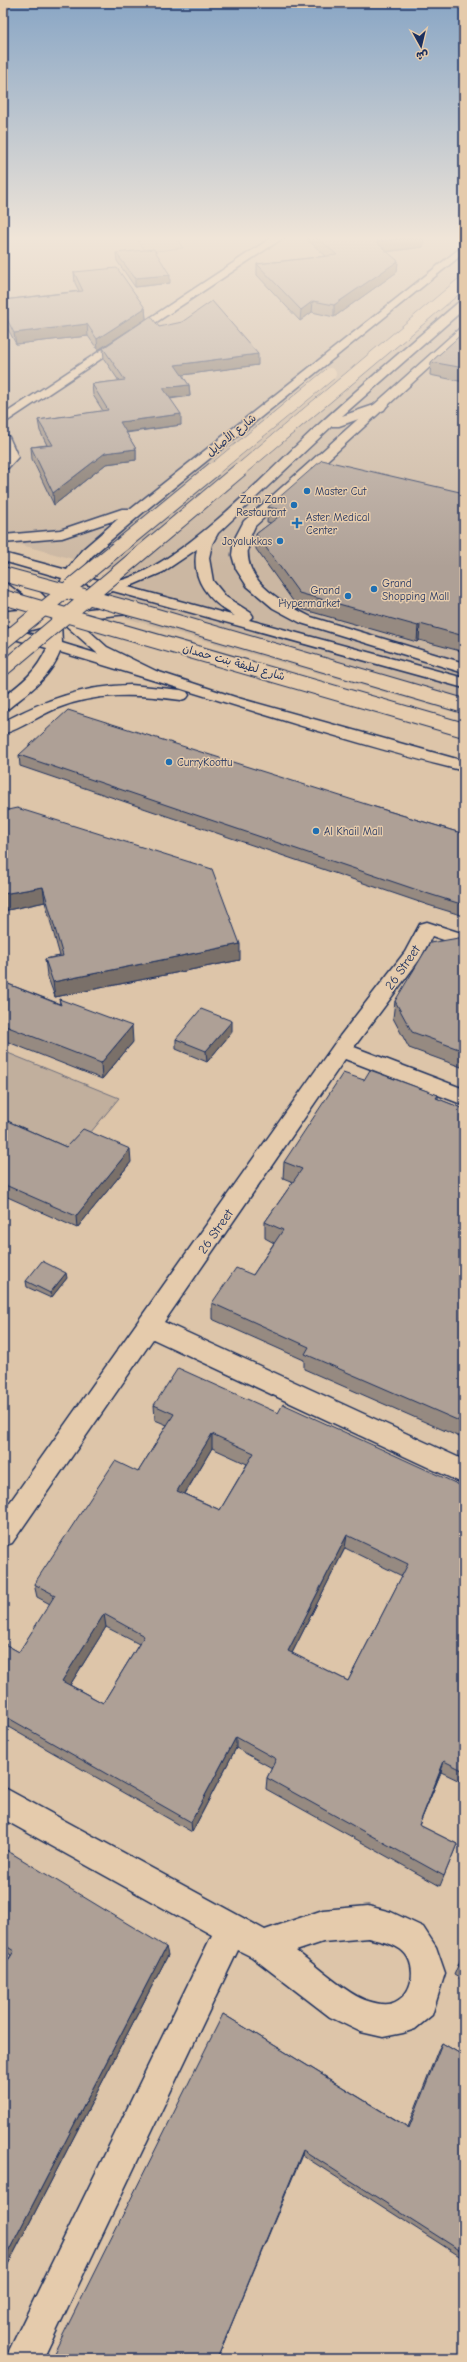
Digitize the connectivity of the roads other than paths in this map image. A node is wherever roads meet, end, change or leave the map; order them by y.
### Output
1 (114, 346) edge
2 (341, 346) edge
3 (387, 346) edge
4 (415, 346) edge
5 (446, 346) edge
6 (342, 365) dead end
7 (380, 407) junction
8 (3, 420) edge
9 (322, 428) junction
10 (3, 437) edge
11 (3, 465) edge
12 (141, 506) junction
13 (212, 530) junction
14 (3, 539) edge
15 (3, 557) edge
16 (3, 574) edge
17 (71, 574) junction
18 (114, 587) junction
19 (3, 597) edge
20 (64, 599) junction
21 (42, 603) junction
22 (3, 606) edge
23 (59, 618) junction
24 (284, 633) junction
25 (4, 635) edge
26 (54, 646) junction
27 (464, 668) edge
28 (3, 669) edge
29 (151, 674) junction
30 (464, 684) edge
31 (232, 701) junction
32 (3, 705) edge
33 (464, 706) edge
34 (3, 729) edge
35 (464, 730) edge
36 (464, 766) edge
37 (464, 941) edge
38 (341, 1050) junction
39 (464, 1096) edge
40 (148, 1326) junction
41 (464, 1472) edge
42 (3, 1534) edge
43 (6, 1810) edge
44 (232, 1928) junction
45 (263, 1946) junction
46 (24, 2359) edge

1 - 8 street
2 - 12 street, شارع الأصايل
3 - 28 street, bridge
4 - 9 street
5 - 7 street
6 - 25 street, bridge
7 - 9 street
7 - 27 street
9 - 13 street
10 - 11 street
12 - 14 street
12 - 17 street, شارع الأصايل
13 - 18 street
13 - 24 street
15 - 17 street
16 - 21 street
16 - 33 street, شارع لطيفة بنت حمدان, bridge
17 - 18 street
17 - 20 street, شارع الأصايل
18 - 20 street
18 - 24 street
19 - 35 street, شارع لطيفة بنت حمدان, bridge
20 - 21 street
20 - 23 street, شارع الأصايل
21 - 22 street
21 - 23 street
23 - 24 street
23 - 25 street
23 - 26 street, شارع الأصايل
23 - 29 street
24 - 30 street
25 - 26 street
26 - 29 street
26 - 32 street, شارع الأصايل
29 - 31 street
31 - 34 street
31 - 36 street
37 - 38 street, 26 Street
38 - 39 street
38 - 40 street, 26 Street
40 - 41 street
40 - 42 street, 26 Street
43 - 44 street
44 - 45 street
44 - 46 street
45 - 45 street

